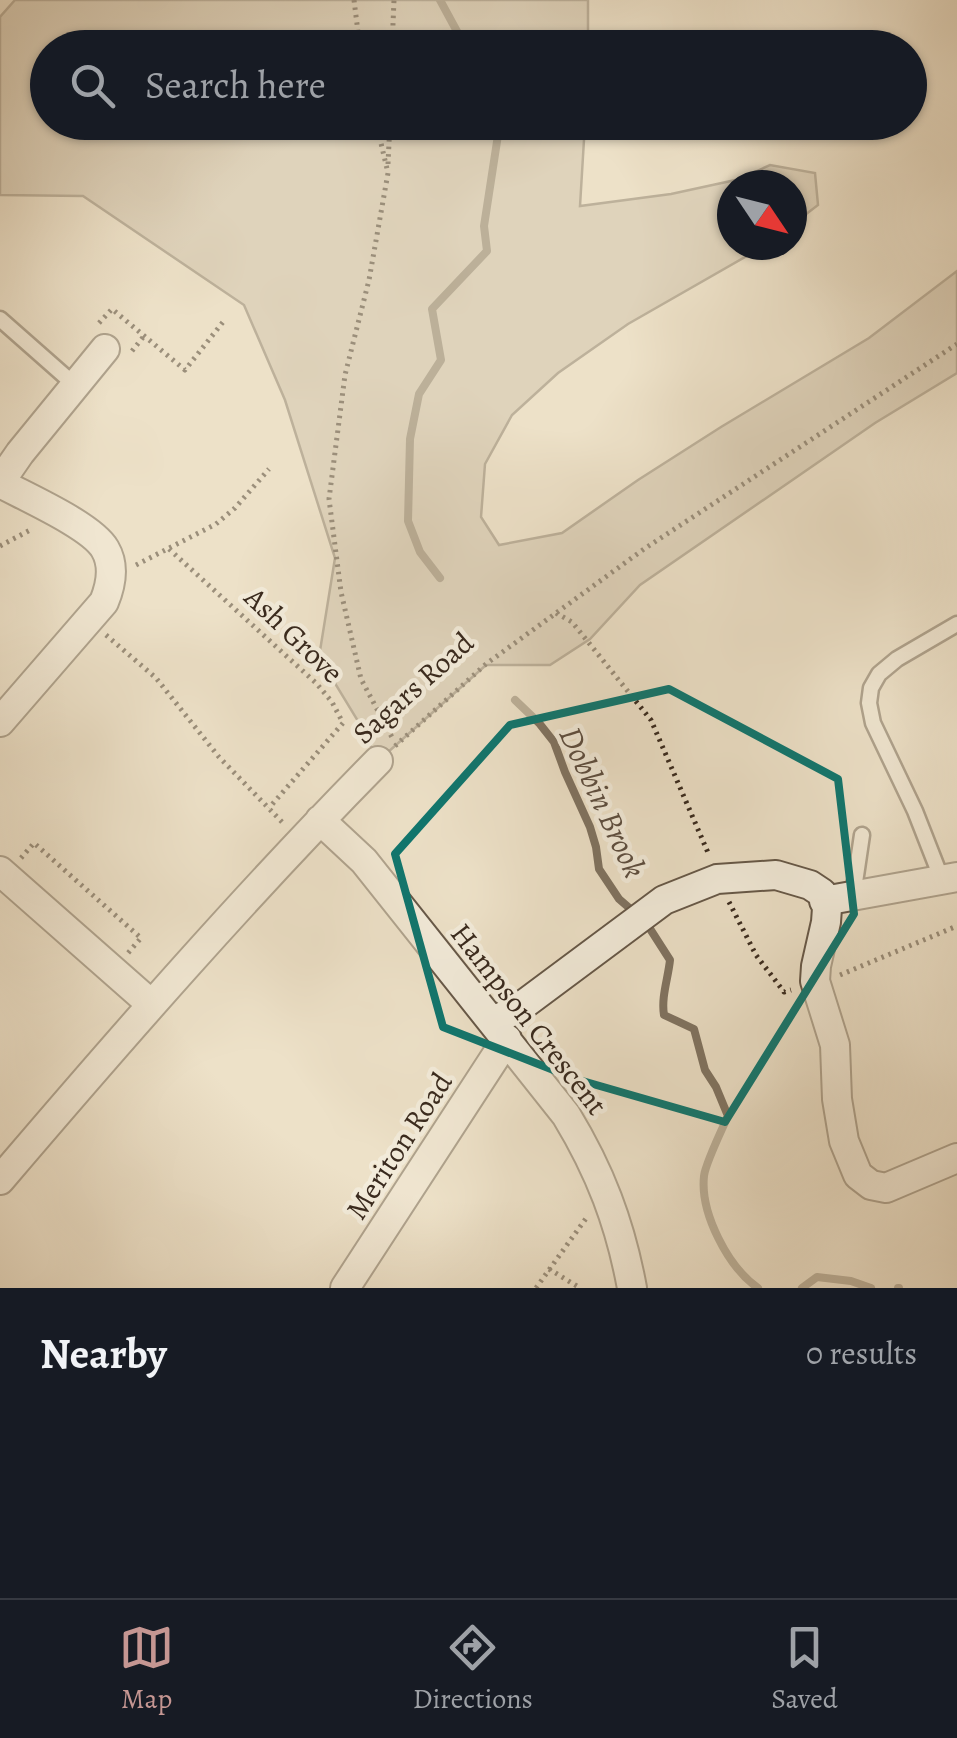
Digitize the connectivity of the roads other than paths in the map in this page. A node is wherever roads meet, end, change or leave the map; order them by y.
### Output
1 (0, 320) edge
2 (101, 337) road end
3 (77, 386) junction
4 (0, 482) edge
5 (957, 624) edge
6 (0, 722) edge
7 (387, 753) road end
8 (320, 820) junction
9 (862, 835) dead end
10 (950, 879) edge
11 (4, 881) edge
12 (853, 896) junction
13 (824, 901) junction
14 (151, 1004) junction
15 (500, 1031) junction
16 (957, 1158) edge
17 (0, 1180) edge
18 (345, 1288) edge
19 (632, 1288) edge

1 - 3 lane
2 - 3 street
3 - 4 street
4 - 6 street
5 - 10 lane
7 - 8 street, Sagars Road
8 - 14 street, Sagars Road
8 - 15 street, Hampson Crescent
9 - 12 lane
10 - 12 street
11 - 14 street
12 - 13 street
13 - 15 street
13 - 16 street
14 - 17 street, Sagars Road
15 - 18 street, Meriton Road
15 - 19 street, Hampson Crescent

